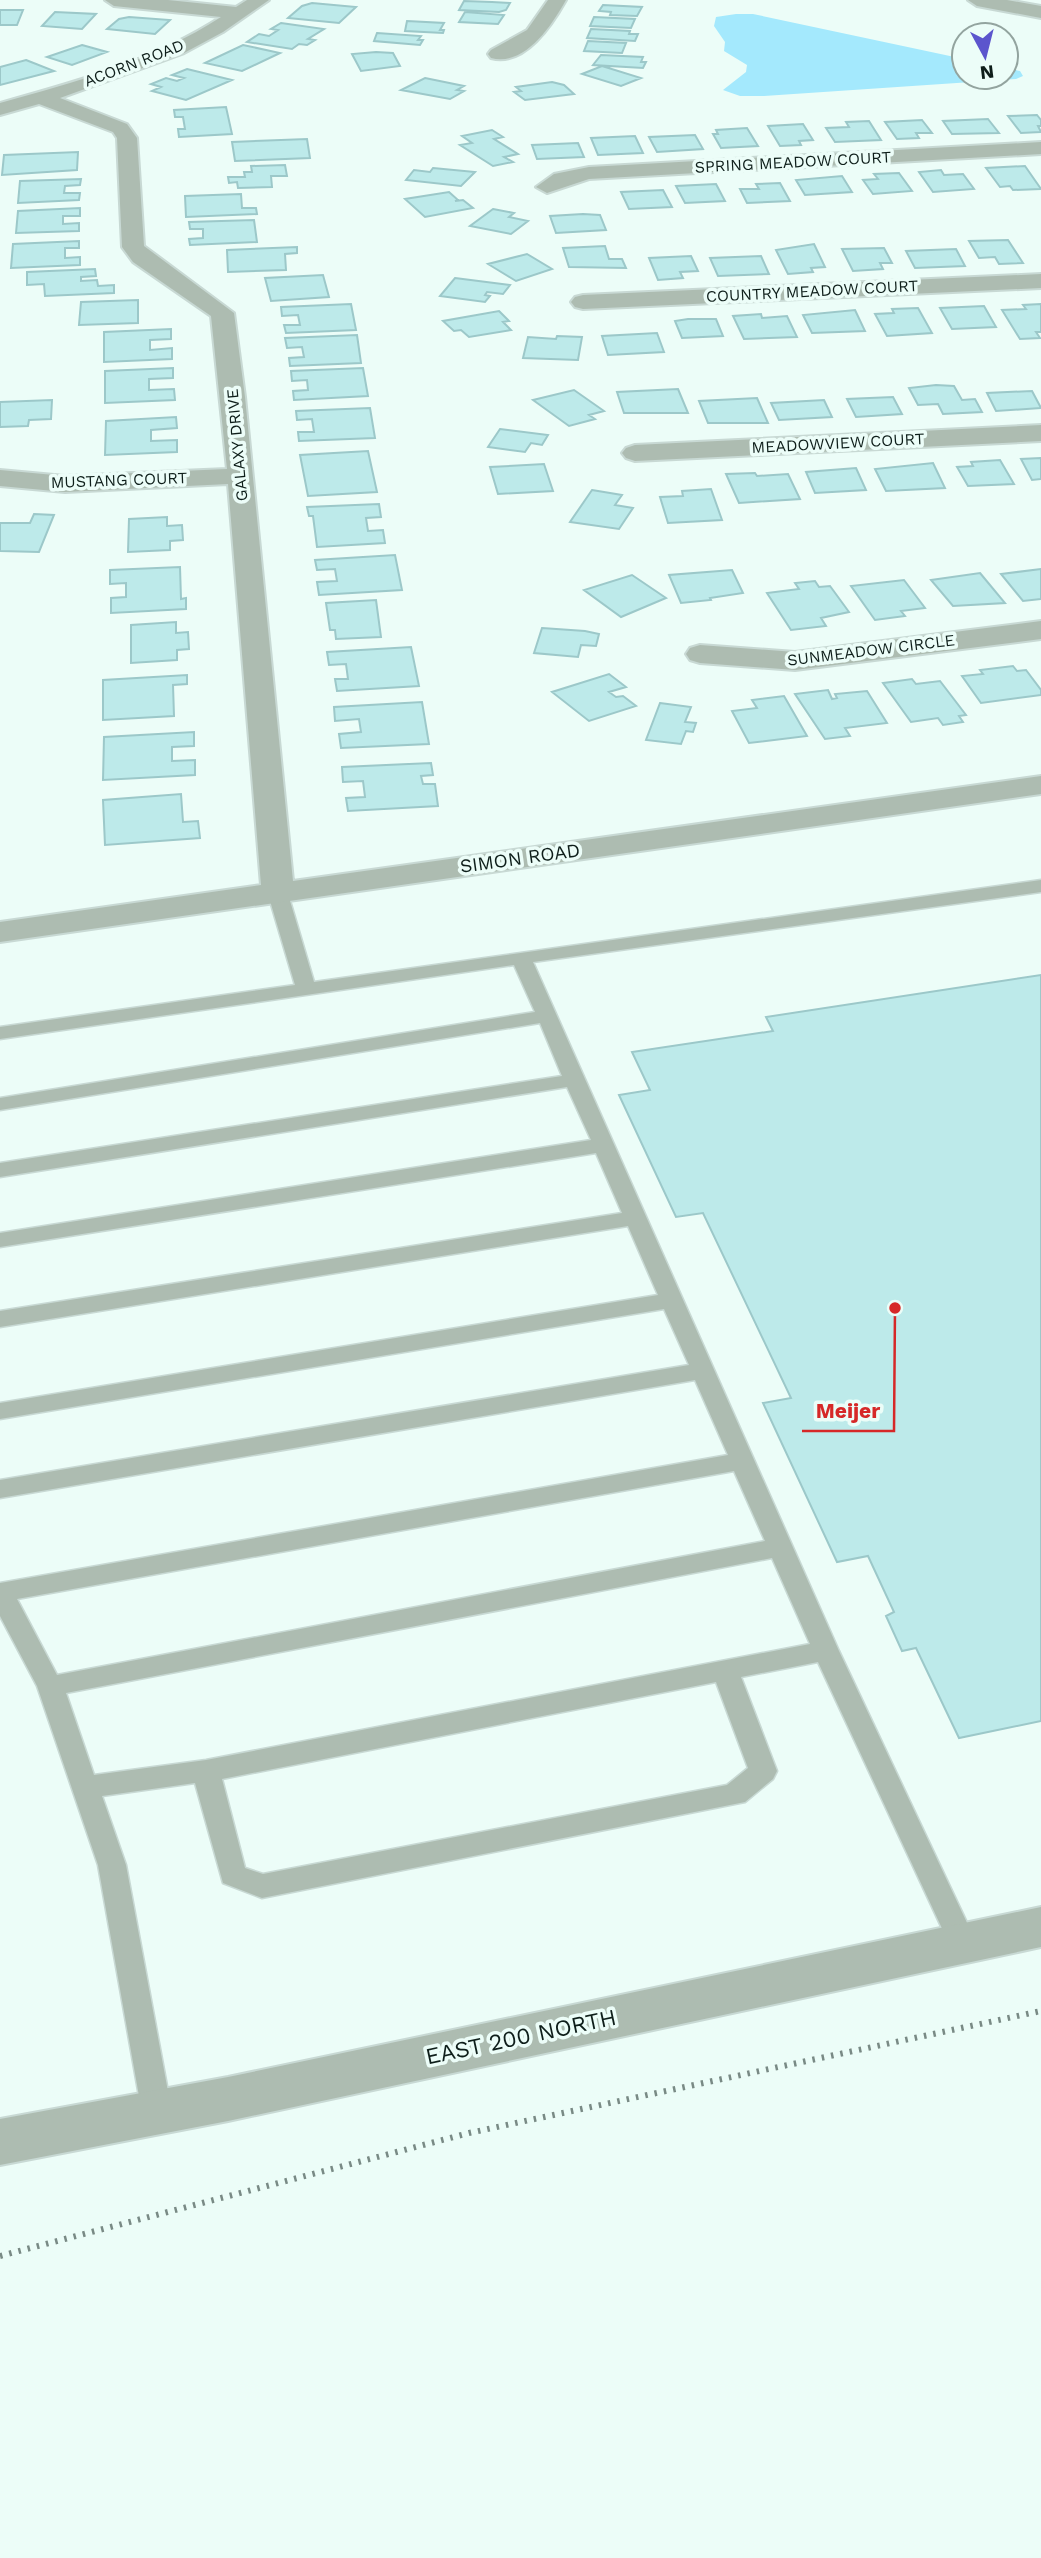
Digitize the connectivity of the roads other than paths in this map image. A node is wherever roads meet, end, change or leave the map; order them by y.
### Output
1 (114, 0) edge
2 (260, 0) edge
3 (557, 0) edge
4 (977, 0) edge
5 (1041, 12) edge
6 (240, 13) junction
7 (498, 54) dead end
8 (41, 98) junction
9 (0, 109) edge
10 (1041, 148) edge
11 (547, 187) dead end
12 (1041, 281) edge
13 (583, 302) dead end
14 (1041, 433) edge
15 (635, 453) dead end
16 (239, 476) junction
17 (0, 478) edge
18 (1041, 630) edge
19 (700, 654) dead end
20 (1041, 785) edge
21 (1041, 886) edge
22 (278, 894) junction
23 (0, 932) edge
24 (521, 958) junction
25 (306, 988) junction
26 (547, 1016) junction
27 (0, 1033) edge
28 (575, 1080) junction
29 (0, 1104) edge
30 (604, 1145) junction
31 (0, 1170) edge
32 (635, 1218) junction
33 (0, 1240) edge
34 (671, 1300) junction
35 (0, 1319) edge
36 (703, 1371) junction
37 (0, 1411) edge
38 (742, 1461) junction
39 (0, 1489) edge
40 (780, 1547) junction
41 (0, 1593) edge
42 (826, 1651) junction
43 (725, 1670) junction
44 (50, 1686) junction
45 (206, 1771) junction
46 (85, 1787) junction
47 (1041, 1927) edge
48 (962, 1944) junction
49 (157, 2113) junction
50 (0, 2142) edge

1 - 6 street
2 - 6 street, ACORN ROAD
3 - 7 street
4 - 5 street
6 - 8 street, ACORN ROAD
8 - 9 street, ACORN ROAD
8 - 16 street, GALAXY DRIVE
10 - 11 street, SPRING MEADOW COURT
12 - 13 street, COUNTRY MEADOW COURT
14 - 15 street, MEADOWVIEW COURT
16 - 17 street, MUSTANG COURT
16 - 22 street, GALAXY DRIVE
18 - 19 street, SUNMEADOW CIRCLE
20 - 22 street, SIMON ROAD
21 - 24 lane
22 - 23 street, SIMON ROAD
22 - 25 lane
24 - 25 lane
24 - 26 lane
25 - 27 lane
26 - 28 lane
26 - 29 lane
28 - 30 lane
28 - 31 lane
30 - 32 lane
30 - 33 lane
32 - 34 lane
32 - 35 lane
34 - 36 lane
34 - 37 lane
36 - 38 lane
36 - 39 lane
38 - 40 lane
38 - 41 lane
40 - 42 lane
40 - 44 lane
41 - 44 lane
42 - 43 lane
42 - 48 lane
43 - 45 lane
43 - 45 lane
44 - 46 lane
45 - 46 lane
46 - 49 lane
47 - 48 street, EAST 200 NORTH
48 - 49 street, EAST 200 NORTH
49 - 50 street, EAST 200 NORTH

